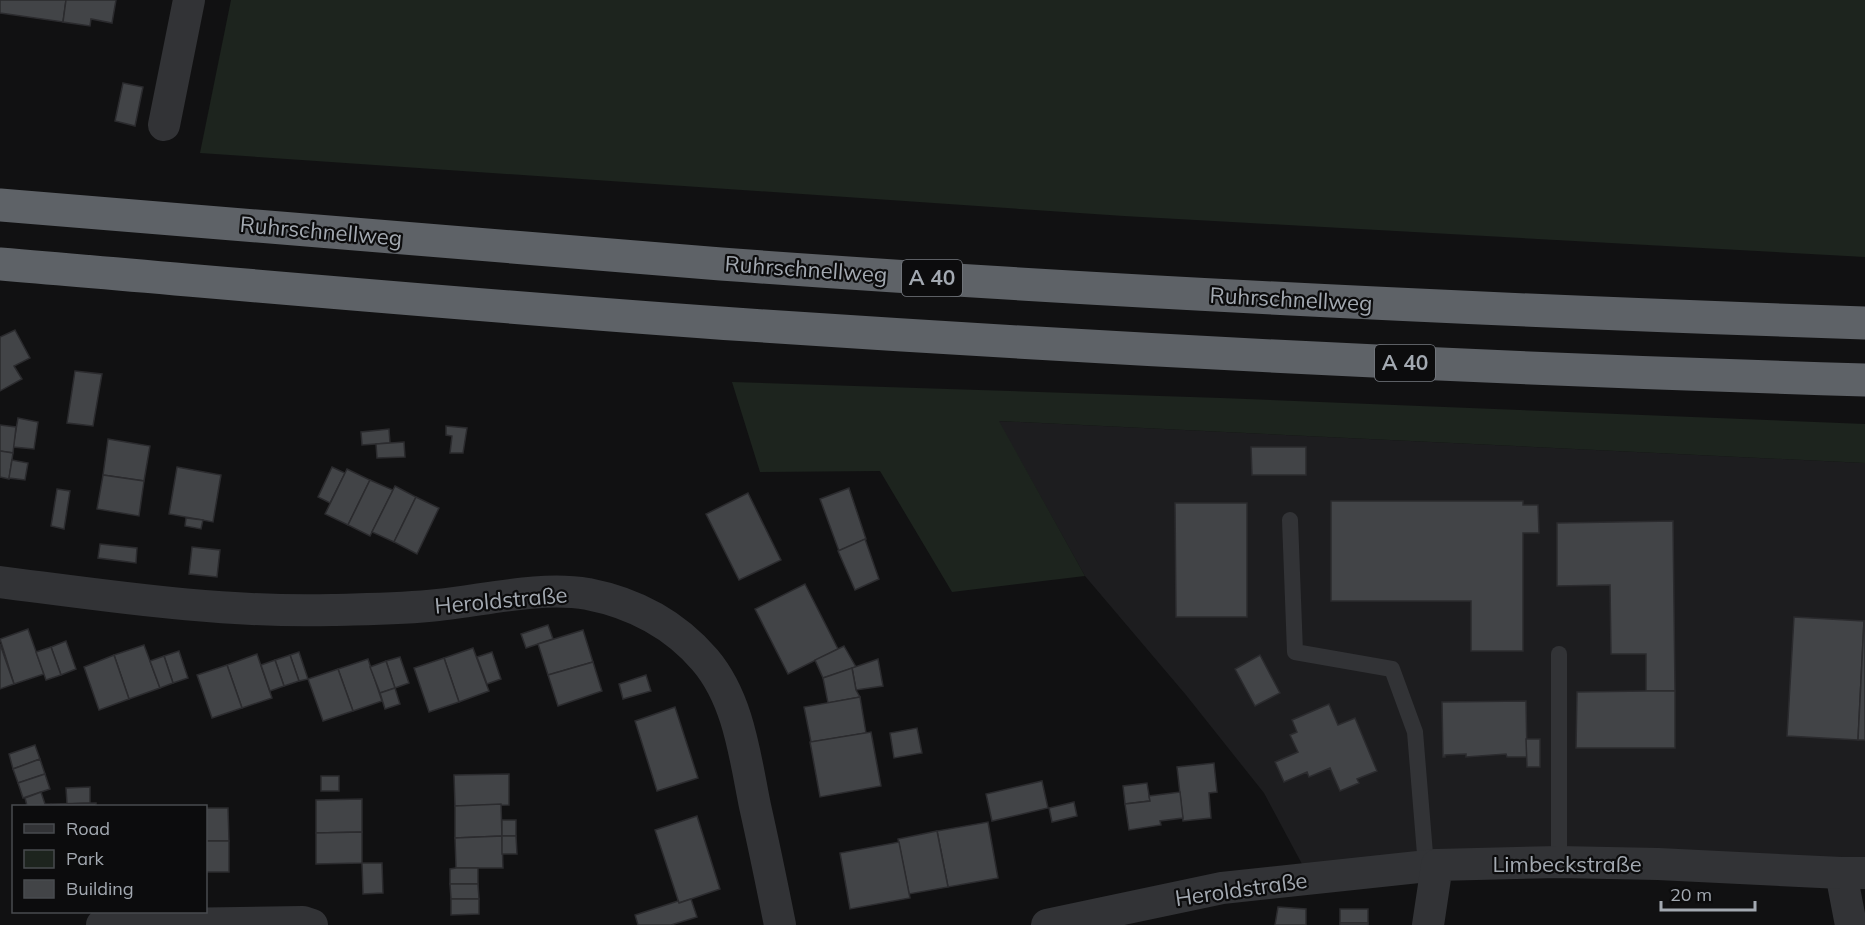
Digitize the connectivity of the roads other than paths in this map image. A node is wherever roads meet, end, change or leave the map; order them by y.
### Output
1 (189, 0) edge
2 (164, 125) dead end
3 (0, 205) edge
4 (0, 264) edge
5 (1865, 322) edge
6 (1865, 380) edge
7 (1290, 520) dead end
8 (0, 582) edge
9 (1559, 654) dead end
10 (1559, 862) junction
11 (1431, 866) junction
12 (1853, 873) edge
13 (102, 925) edge
14 (312, 925) edge
15 (780, 925) edge
16 (1047, 925) edge
17 (1428, 925) edge
18 (1851, 925) edge

1 - 2 street
3 - 5 highway, Ruhrschnellweg / A 40
4 - 6 highway, A 40
7 - 11 lane
8 - 15 street, Heroldstraße
9 - 10 lane
10 - 11 street, Limbeckstraße
10 - 12 street, Limbeckstraße
11 - 16 street, Heroldstraße
11 - 17 street
12 - 18 street
13 - 14 street

